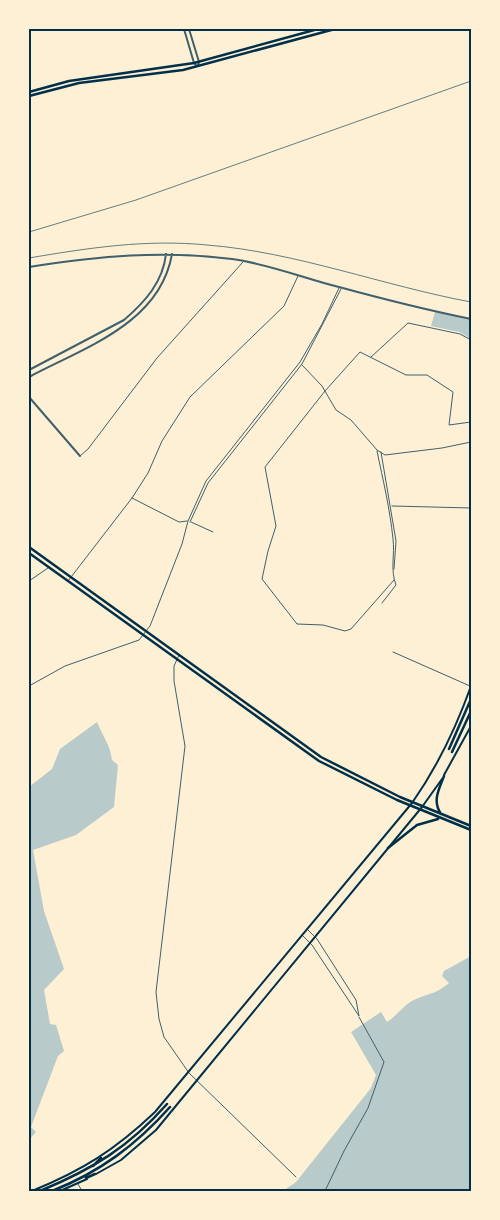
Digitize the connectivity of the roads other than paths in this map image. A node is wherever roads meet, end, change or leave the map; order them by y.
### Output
1 (184, 29) edge
2 (189, 29) edge
3 (315, 29) edge
4 (335, 29) edge
5 (317, 34) junction
6 (199, 62) junction
7 (194, 63) junction
8 (198, 66) junction
9 (29, 92) edge
10 (29, 96) edge
11 (166, 254) junction
12 (172, 254) junction
13 (244, 262) junction
14 (29, 267) edge
15 (162, 273) junction
16 (166, 275) junction
17 (299, 275) junction
18 (340, 288) junction
19 (471, 319) edge
20 (471, 340) edge
21 (370, 357) junction
22 (300, 362) junction
23 (37, 366) junction
24 (29, 370) edge
25 (40, 371) junction
26 (29, 377) edge
27 (325, 391) junction
28 (29, 397) edge
29 (471, 422) edge
30 (471, 442) edge
31 (377, 450) junction
32 (381, 452) junction
33 (80, 456) joint
34 (132, 498) junction
35 (389, 506) junction
36 (471, 508) edge
37 (188, 521) junction
38 (190, 522) junction
39 (213, 532) dead end
40 (29, 547) edge
41 (29, 553) edge
42 (48, 567) junction
43 (393, 572) junction
44 (70, 578) junction
45 (394, 580) junction
46 (29, 581) edge
47 (68, 582) junction
48 (382, 603) dead end
49 (146, 631) junction
50 (143, 636) junction
51 (393, 652) dead end
52 (179, 655) junction
53 (176, 659) junction
54 (29, 686) edge
55 (471, 686) edge
56 (471, 699) edge
57 (471, 711) edge
58 (471, 726) edge
59 (449, 748) dead end
60 (452, 752) dead end
61 (444, 776) junction
62 (411, 804) junction
63 (421, 808) junction
64 (441, 817) junction
65 (471, 826) edge
66 (471, 830) edge
67 (388, 848) junction
68 (307, 929) junction
69 (302, 935) junction
70 (315, 936) junction
71 (309, 942) junction
72 (359, 1016) junction
73 (189, 1073) junction
74 (197, 1080) junction
75 (167, 1104) dead end
76 (170, 1107) dead end
77 (100, 1158) junction
78 (90, 1168) junction
79 (95, 1174) joint
80 (296, 1177) dead end
81 (76, 1183) junction
82 (32, 1191) edge
83 (40, 1191) edge
84 (52, 1191) edge
85 (60, 1191) edge
86 (82, 1191) edge
87 (325, 1191) edge

1 - 7 street
2 - 6 street
3 - 5 street
3 - 6 main road
4 - 5 main road
5 - 8 main road
6 - 7 main road
6 - 8 street
7 - 8 street
7 - 9 main road
8 - 10 main road
11 - 12 street
11 - 14 street
11 - 15 street
12 - 13 street
12 - 16 street
13 - 17 street
13 - 33 street
15 - 16 street
15 - 23 street
16 - 25 street
17 - 18 street
17 - 34 street
18 - 19 street
18 - 22 street
18 - 38 street
20 - 21 street
21 - 27 street
21 - 29 street
22 - 27 street
22 - 37 street
23 - 24 street
23 - 25 street
25 - 26 street
27 - 31 street
27 - 45 street
28 - 33 street
30 - 32 street
31 - 32 street
31 - 35 street
32 - 43 street
34 - 37 street
34 - 44 street
35 - 36 street
35 - 43 street
37 - 38 street
37 - 49 street
38 - 39 street
40 - 44 main road
41 - 42 main road
42 - 46 street
42 - 47 main road
43 - 45 street
44 - 47 street
44 - 49 main road
45 - 48 street
47 - 50 main road
49 - 50 street
49 - 52 main road
50 - 53 main road
50 - 54 street
51 - 55 street
52 - 53 street
52 - 62 main road
53 - 62 main road
53 - 73 street
55 - 62 main road
56 - 59 main road
57 - 60 main road
58 - 61 main road
61 - 63 main road
61 - 64 main road
62 - 63 main road
62 - 68 main road
63 - 64 main road
63 - 67 main road
64 - 65 main road
64 - 66 main road
64 - 67 main road
67 - 70 main road
68 - 69 main road
68 - 70 street
69 - 71 street
69 - 73 main road
70 - 71 main road
70 - 72 street
71 - 72 street
71 - 74 main road
72 - 87 street
73 - 74 street
73 - 77 main road
74 - 79 main road
74 - 80 street
75 - 78 main road
76 - 81 main road
77 - 78 main road
77 - 82 main road
78 - 83 main road
79 - 81 main road
81 - 84 main road
81 - 85 main road
81 - 86 street

